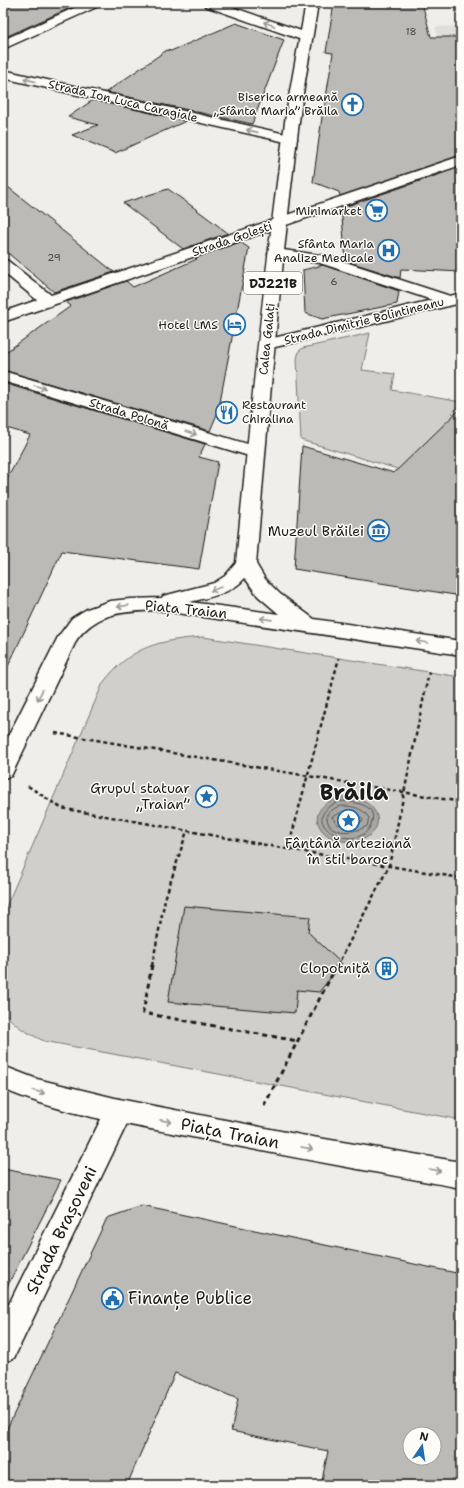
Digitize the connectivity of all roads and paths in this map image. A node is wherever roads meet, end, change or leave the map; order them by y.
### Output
1 (95, 3) edge
2 (209, 3) edge
3 (312, 3) edge
4 (306, 37) junction
5 (3, 45) edge
6 (3, 74) edge
7 (290, 139) junction
8 (461, 160) edge
9 (280, 222) junction
10 (276, 254) junction
11 (3, 264) edge
12 (456, 301) edge
13 (48, 302) junction
14 (3, 317) edge
15 (267, 344) junction
16 (3, 376) edge
17 (255, 452) junction
18 (246, 564) junction
19 (157, 604) junction
20 (308, 625) junction
21 (346, 631) junction
22 (435, 644) junction
23 (461, 648) edge
24 (51, 733) dead end
25 (3, 770) edge
26 (308, 776) junction
27 (30, 779) dead end
28 (404, 792) junction
29 (461, 802) edge
30 (187, 831) junction
31 (288, 849) junction
32 (390, 866) junction
33 (461, 878) edge
34 (298, 1041) junction
35 (3, 1077) edge
36 (119, 1111) junction
37 (248, 1137) junction
38 (461, 1175) edge
39 (3, 1348) edge

1 - 5 street
4 -> 2 street
3 - 4 street, Calea Galați / DJ221B
4 - 7 street, Calea Galați / DJ221B
7 -> 6 street, Strada Ion Luca Caragiale
7 - 9 street, Calea Galați / DJ221B
8 - 9 street, Strada Golești
9 - 10 street, Calea Galați / DJ221B
9 - 13 street, Strada Golești
10 - 12 street
10 - 15 street, Calea Galați / DJ221B
11 - 13 street
12 - 15 street, Strada Dimitrie Bolintineanu
13 - 14 street, Strada Golești
15 - 17 street, Calea Galați / DJ221B
16 -> 17 street, Strada Polonă
17 - 18 street, Calea Galați / DJ221B
18 -> 19 street
18 - 20 street
20 -> 19 street, Piața Traian
19 -> 25 street, Piața Traian
20 - 21 street, Piața Traian
22 -> 21 street, Piața Traian
21 - 26 path
22 - 23 street, Piața Traian
22 - 28 path
24 - 26 path
26 - 28 path
26 - 31 path
27 - 30 path
28 - 29 path
28 - 32 path
30 - 31 path
30 - 34 path
31 - 32 path
32 - 33 path
32 - 34 path
34 - 37 path
35 -> 36 street, Piața Traian
36 -> 37 street, Piața Traian
36 - 39 street, Strada Brașoveni
37 -> 38 street, Piața Traian

